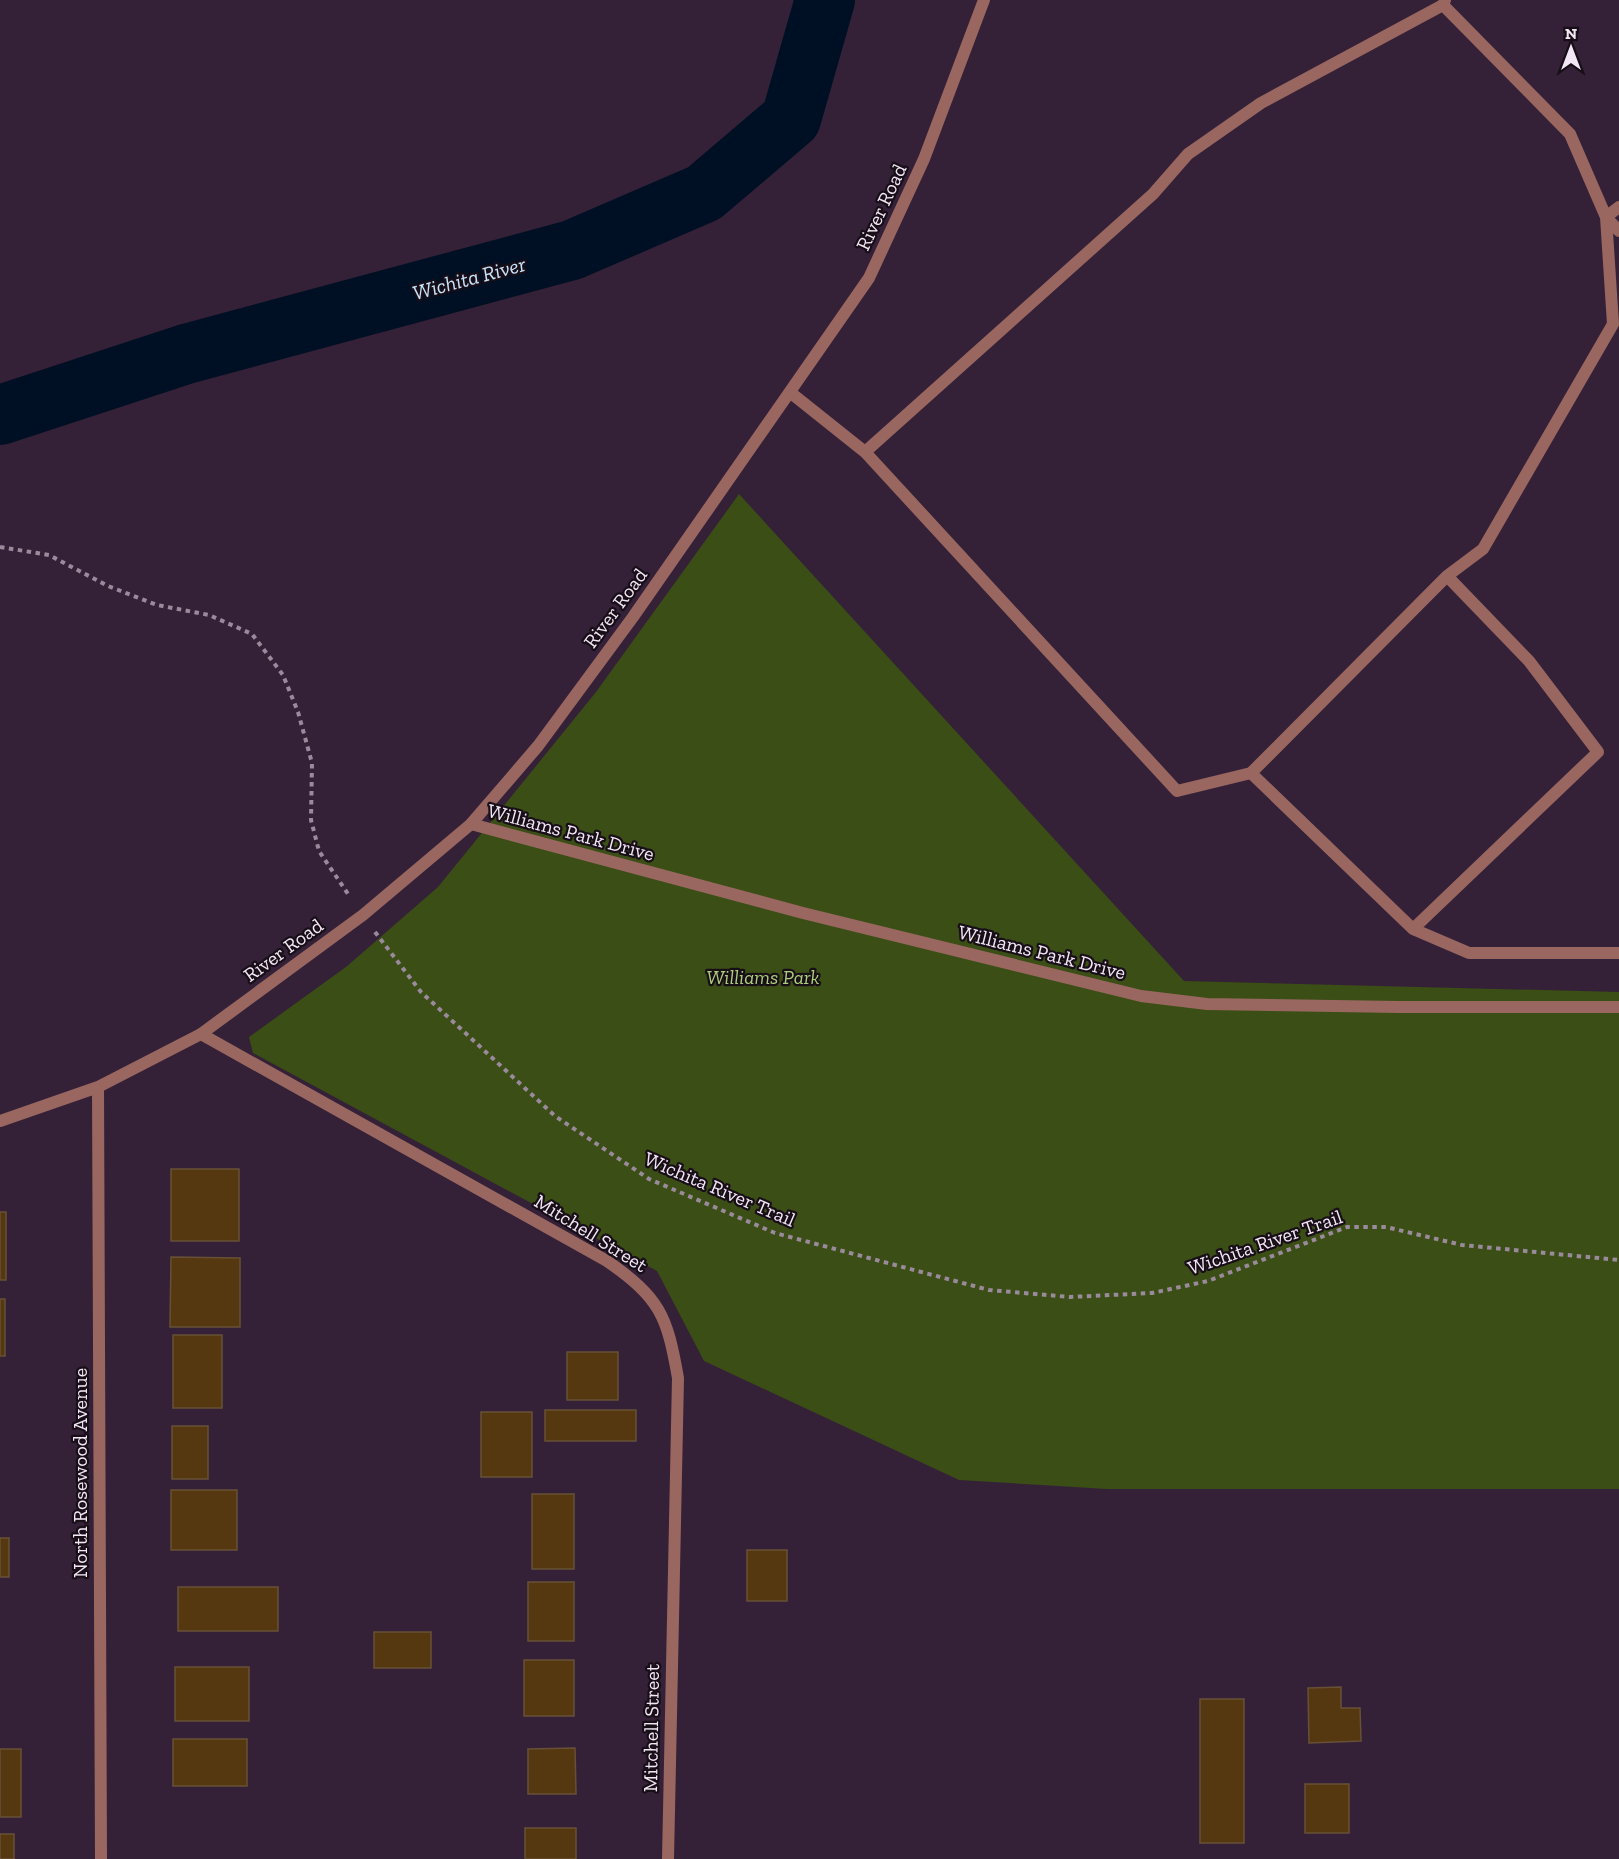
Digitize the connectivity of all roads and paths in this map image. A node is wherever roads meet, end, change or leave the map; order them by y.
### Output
1 (984, 0) edge
2 (1444, 3) edge
3 (1619, 207) edge
4 (1606, 217) junction
5 (1619, 231) edge
6 (791, 393) junction
7 (865, 452) junction
8 (0, 547) edge
9 (1447, 576) junction
10 (1251, 772) junction
11 (471, 824) junction
12 (363, 915) junction
13 (1413, 929) junction
14 (1619, 953) edge
15 (1619, 1007) edge
16 (201, 1034) junction
17 (98, 1087) junction
18 (0, 1121) edge
19 (1619, 1260) edge
20 (101, 1859) edge
21 (668, 1859) edge

1 - 6 street, River Road
2 - 4 street
2 - 7 street
3 - 4 street
4 - 5 street
4 - 9 street
6 - 7 street
6 - 11 street, River Road
7 - 10 street
8 - 12 path, Wichita River Trail
9 - 10 street
9 - 13 street
10 - 13 street
11 - 12 street, River Road
11 - 15 street, Williams Park Drive
12 - 16 street, River Road
12 - 19 path, Wichita River Trail
13 - 14 street
16 - 17 street, River Road
16 - 21 street, Mitchell Street
17 - 18 street, River Road
17 - 20 street, North Rosewood Avenue

